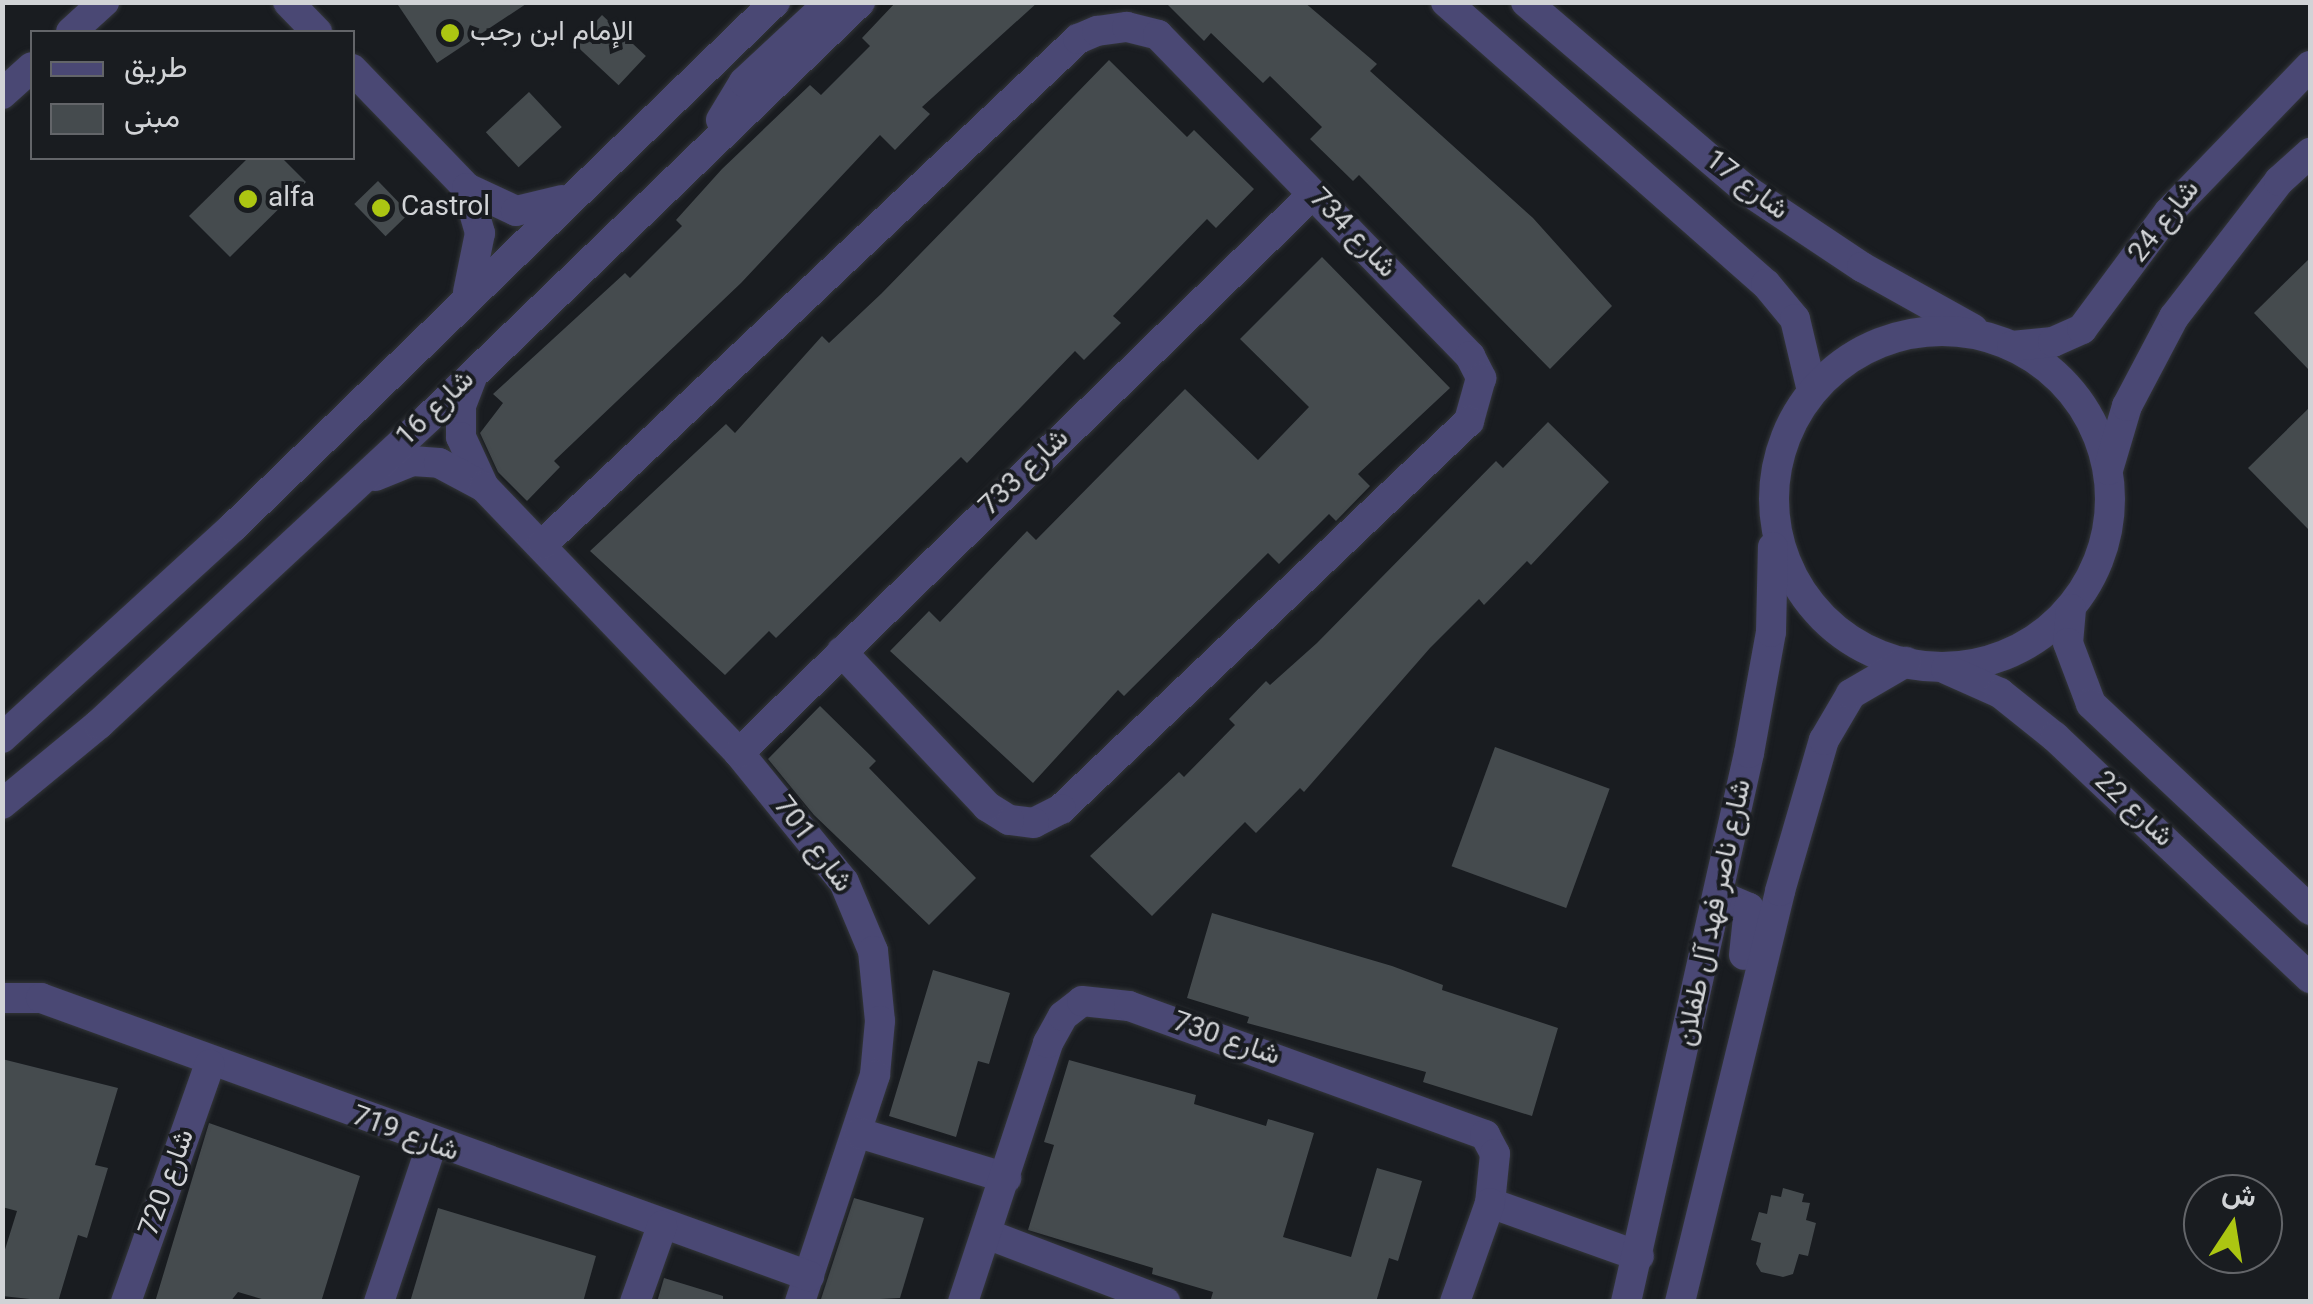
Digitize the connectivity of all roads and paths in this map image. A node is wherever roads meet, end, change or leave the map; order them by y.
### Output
1 (104, 2) edge
2 (288, 2) edge
3 (774, 2) edge
4 (830, 2) edge
5 (860, 2) edge
6 (1446, 2) edge
7 (1526, 2) edge
8 (73, 30) edge
9 (315, 30) edge
10 (2310, 66) edge
11 (30, 69) edge
12 (355, 72) edge
13 (2, 94) edge
14 (2310, 154) edge
15 (698, 157) junction
16 (467, 188) junction
17 (1313, 194) junction
18 (569, 198) junction
19 (466, 295) junction
20 (1998, 342) junction
21 (472, 374) junction
22 (1812, 391) junction
23 (2107, 473) junction
24 (484, 486) junction
25 (350, 489) junction
26 (1773, 519) junction
27 (543, 544) junction
28 (2071, 609) junction
29 (842, 652) junction
30 (1906, 662) junction
31 (1938, 665) junction
32 (2, 738) edge
33 (739, 754) junction
34 (2, 804) edge
35 (1721, 896) junction
36 (2310, 910) edge
37 (2310, 978) edge
38 (2, 998) edge
39 (210, 1064) junction
40 (1732, 1092) junction
41 (859, 1133) junction
42 (432, 1144) junction
43 (1006, 1178) junction
44 (1490, 1202) junction
45 (662, 1226) junction
46 (987, 1234) junction
47 (1640, 1256) junction
48 (804, 1289) edge
49 (126, 1302) edge
50 (380, 1302) edge
51 (634, 1302) edge
52 (963, 1302) edge
53 (1165, 1302) edge
54 (1455, 1302) edge
55 (1626, 1302) edge
56 (1680, 1302) edge

1 - 8 street
2 - 9 street
3 - 18 street
4 - 15 street
5 - 15 street, شارع 16
6 - 22 street, شارع 17
7 - 20 street, شارع 17
10 - 20 street, شارع 24
11 - 13 street
12 - 16 street
14 - 23 street
15 - 21 street, شارع 16
16 - 18 street
16 - 19 street
17 - 27 street, شارع 734
17 - 29 street, شارع 733
17 - 29 street, شارع 734
18 - 19 street
19 - 32 street
20 - 22 street
20 - 23 street
21 - 24 street, شارع 701
21 - 25 street, شارع 16
22 - 26 street
23 - 28 street
24 - 25 street, شارع 701
24 - 27 street, شارع 701
25 - 34 street, شارع 16
26 - 30 street
26 - 35 street, شارع ناصر فهد آل طفلان
27 - 33 street, شارع 701
28 - 31 street
28 - 36 street, شارع 22
29 - 33 street, شارع 733
30 - 31 street
30 - 40 street, شارع ناصر فهد آل طفلان
31 - 37 street, شارع 22
33 - 41 street, شارع 701
35 - 40 street
35 - 47 street, شارع ناصر فهد آل طفلان
38 - 39 street, شارع 719
39 - 42 street, شارع 719
39 - 49 street, شارع 720
40 - 56 street, شارع ناصر فهد آل طفلان
41 - 43 street
41 - 48 street, شارع 701
42 - 45 street, شارع 719
42 - 50 street
43 - 44 street, شارع 730
43 - 46 street, شارع 730
44 - 47 street
44 - 54 street, شارع 730
45 - 48 street, شارع 719
45 - 51 street
46 - 52 street, شارع 730
46 - 53 street
47 - 55 street, شارع ناصر فهد آل طفلان

